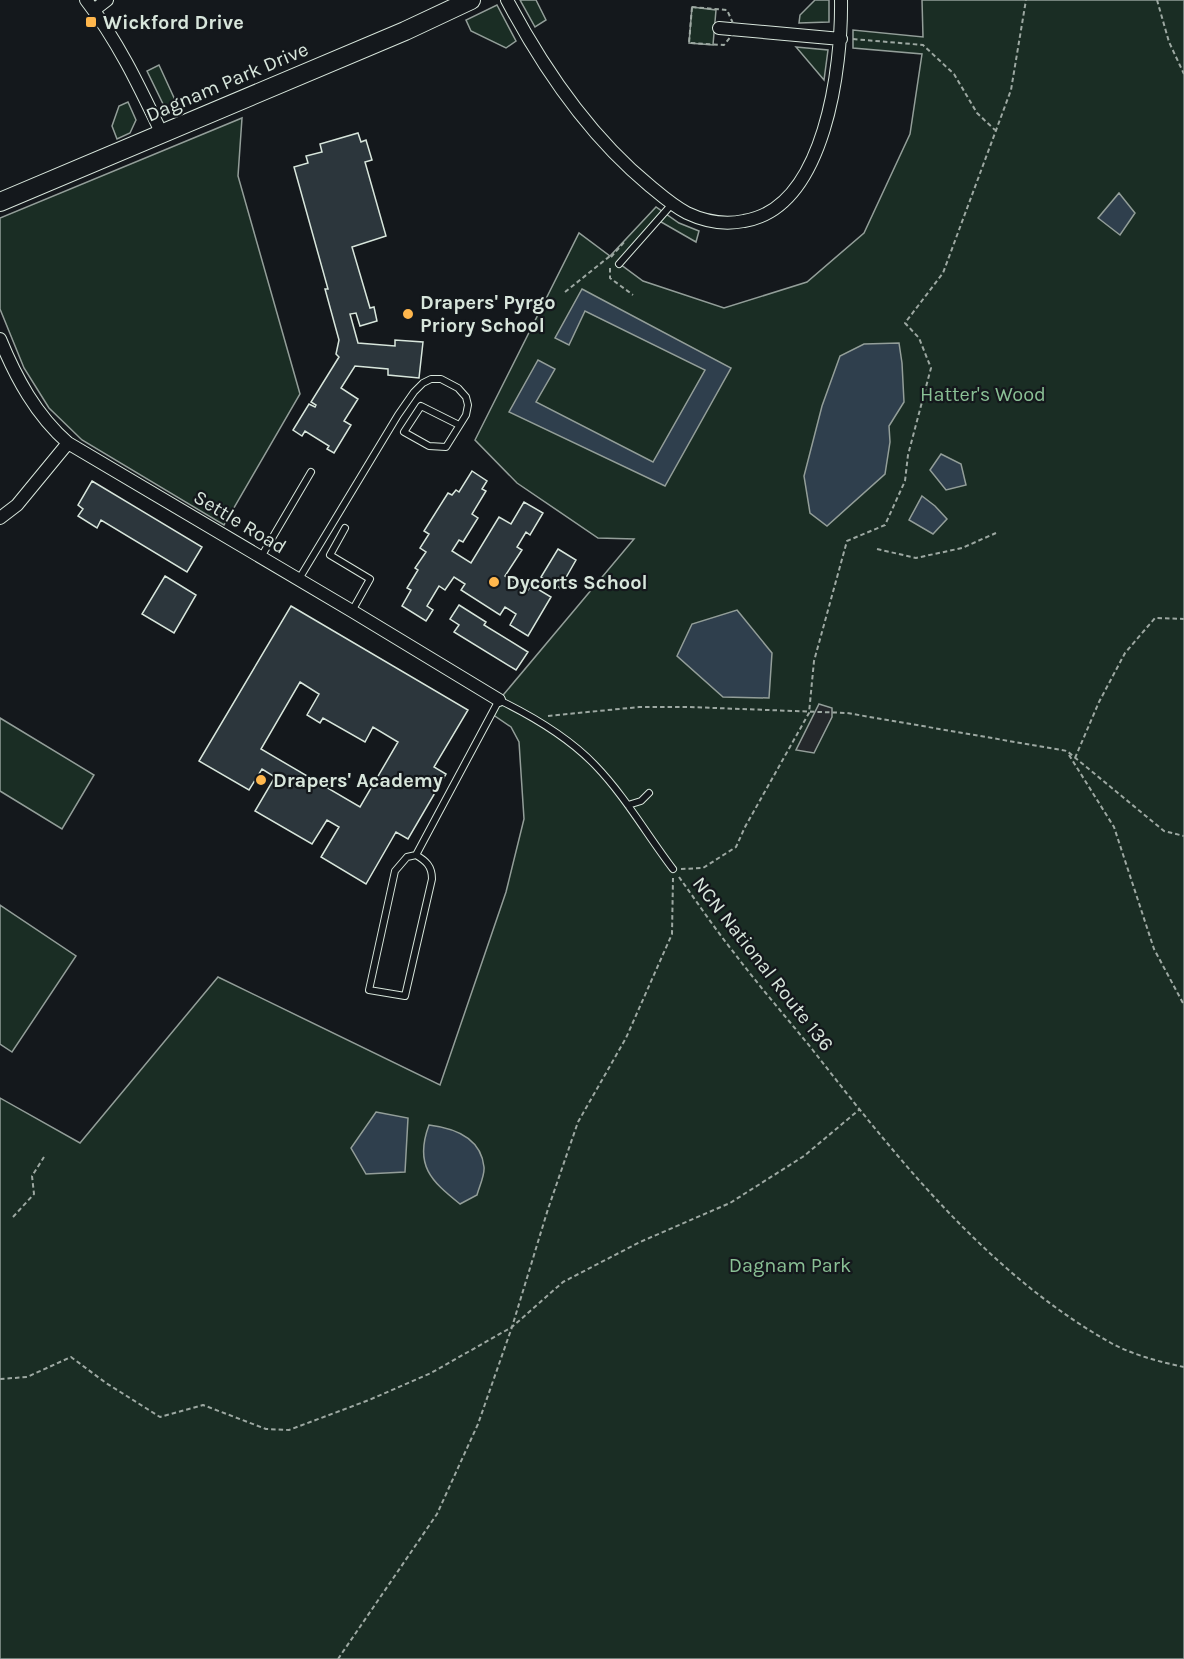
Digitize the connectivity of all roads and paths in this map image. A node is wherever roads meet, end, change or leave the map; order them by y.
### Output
1 (107, 0) edge
2 (471, 0) edge
3 (507, 0) edge
4 (841, 0) edge
5 (1026, 0) edge
6 (1157, 0) edge
7 (90, 5) edge
8 (719, 28) dead end
9 (841, 39) junction
10 (1184, 74) edge
11 (996, 130) junction
12 (162, 134) junction
13 (0, 202) edge
14 (672, 204) junction
15 (620, 264) dead end
16 (565, 292) dead end
17 (633, 295) dead end
18 (1, 342) edge
19 (459, 425) junction
20 (68, 443) junction
21 (311, 472) dead end
22 (0, 518) edge
23 (345, 528) dead end
24 (996, 533) dead end
25 (877, 549) dead end
26 (261, 558) junction
27 (298, 579) junction
28 (352, 611) junction
29 (1184, 619) edge
30 (499, 700) junction
31 (533, 717) junction
32 (1067, 752) junction
33 (1075, 758) junction
34 (649, 793) dead end
35 (628, 805) junction
36 (1184, 836) edge
37 (416, 855) junction
38 (673, 869) junction
39 (1184, 1005) edge
40 (860, 1110) junction
41 (44, 1157) dead end
42 (13, 1217) dead end
43 (512, 1327) junction
44 (1184, 1367) edge
45 (0, 1379) edge
46 (338, 1659) edge

1 - 7 street
2 - 12 street, Dagnam Park Drive
3 - 14 street
4 - 9 street
5 - 11 path, NCN National Route 136
6 - 10 path
7 - 12 street
8 - 9 street
9 - 11 path
9 - 14 street
11 - 38 path, NCN National Route 136
12 - 13 street, Dagnam Park Drive
14 - 15 lane
16 - 17 path
18 - 20 street, Settle Road
19 - 19 lane
19 - 27 lane
20 - 22 street
20 - 26 street, Settle Road
21 - 26 lane
23 - 28 lane
24 - 25 path
26 - 27 street, Settle Road
27 - 28 street, Settle Road
28 - 30 street, Settle Road
29 - 33 path
30 - 31 lane
30 - 37 lane
31 - 32 path
31 - 35 lane
32 - 33 path
32 - 39 path
33 - 36 path
34 - 35 lane
35 - 38 lane
37 - 37 lane
38 - 40 path, NCN National Route 136
38 - 43 path
40 - 43 path
40 - 44 path, NCN National Route 136
41 - 42 path
43 - 45 path
43 - 46 path

